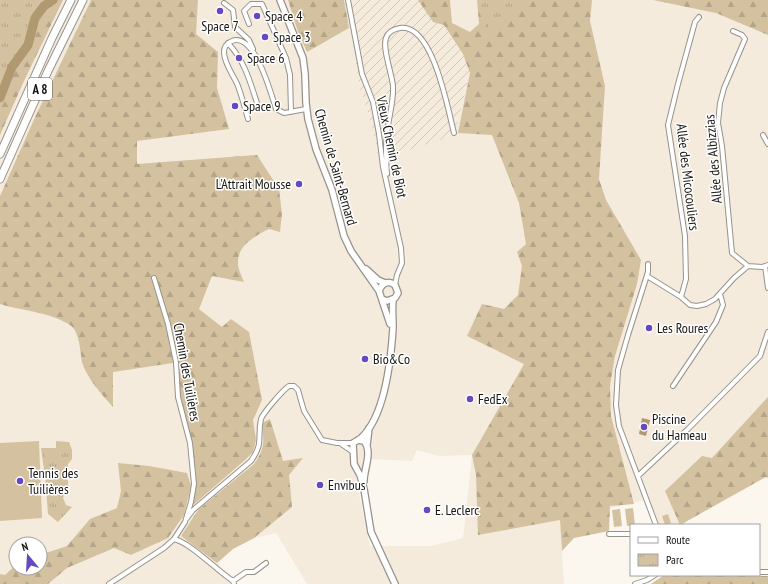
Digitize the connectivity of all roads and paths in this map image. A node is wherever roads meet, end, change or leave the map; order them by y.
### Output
1 (71, 0) edge
2 (83, 0) edge
3 (280, 0) edge
4 (348, 0) edge
5 (224, 2) dead end
6 (699, 17) dead end
7 (249, 24) dead end
8 (733, 31) dead end
9 (228, 43) junction
10 (256, 55) junction
11 (256, 103) dead end
12 (306, 109) junction
13 (291, 112) junction
14 (248, 119) dead end
15 (454, 133) dead end
16 (763, 135) dead end
17 (768, 144) edge
18 (0, 154) edge
19 (0, 179) edge
20 (388, 182) junction
21 (648, 264) dead end
22 (748, 266) junction
23 (767, 266) edge
24 (364, 268) junction
25 (647, 276) junction
26 (154, 278) dead end
27 (390, 284) junction
28 (768, 288) edge
29 (379, 291) junction
30 (720, 294) junction
31 (681, 297) junction
32 (382, 299) junction
33 (393, 300) junction
34 (768, 332) edge
35 (392, 333) junction
36 (673, 386) dead end
37 (370, 427) junction
38 (356, 442) junction
39 (339, 443) junction
40 (367, 445) junction
41 (353, 452) junction
42 (366, 466) junction
43 (356, 468) junction
44 (638, 476) junction
45 (364, 489) junction
46 (185, 522) junction
47 (656, 524) edge
48 (609, 534) dead end
49 (630, 534) edge
50 (174, 539) junction
51 (266, 563) dead end
52 (653, 576) edge
53 (234, 583) edge
54 (109, 584) edge
55 (395, 584) edge
56 (635, 584) edge

1 - 18 highway, A 8
2 - 19 highway, A 8
3 - 12 main road, Chemin de Saint-Bernard
4 - 20 street, Vieux Chemin de Biot
5 - 10 street
6 - 31 street, Allée des Micocouliers
7 - 13 street
8 - 22 street, Allée des Albizzias
9 - 10 street
9 - 11 street
9 - 14 street
10 - 13 street
12 - 13 street
12 - 24 main road, Chemin de Saint-Bernard
15 - 20 street
16 - 17 street
20 - 27 street, Vieux Chemin de Biot
21 - 25 street
22 - 23 street
22 - 30 street
23 - 28 street
24 - 27 main road, Chemin de Saint-Bernard
24 - 29 main road, Chemin de Saint-Bernard
25 - 31 street
25 - 44 street
26 - 46 street, Chemin des Tuilières
27 - 29 main road
27 - 33 main road
29 - 32 main road
30 - 31 street
30 - 36 street
32 - 33 main road
32 - 35 main road
33 - 35 main road
34 - 44 street
35 - 37 main road
37 - 38 main road
37 - 40 main road
38 - 39 street
38 - 40 main road
38 - 41 main road
39 - 41 street
39 - 46 street
40 - 42 main road
41 - 43 main road
42 - 43 main road
42 - 45 main road
43 - 45 main road
44 - 47 street
45 - 55 main road
46 - 50 street, Chemin des Tuilières
48 - 49 street
50 - 53 street
50 - 54 street, Chemin des Tuilières
51 - 53 street
52 - 56 street

